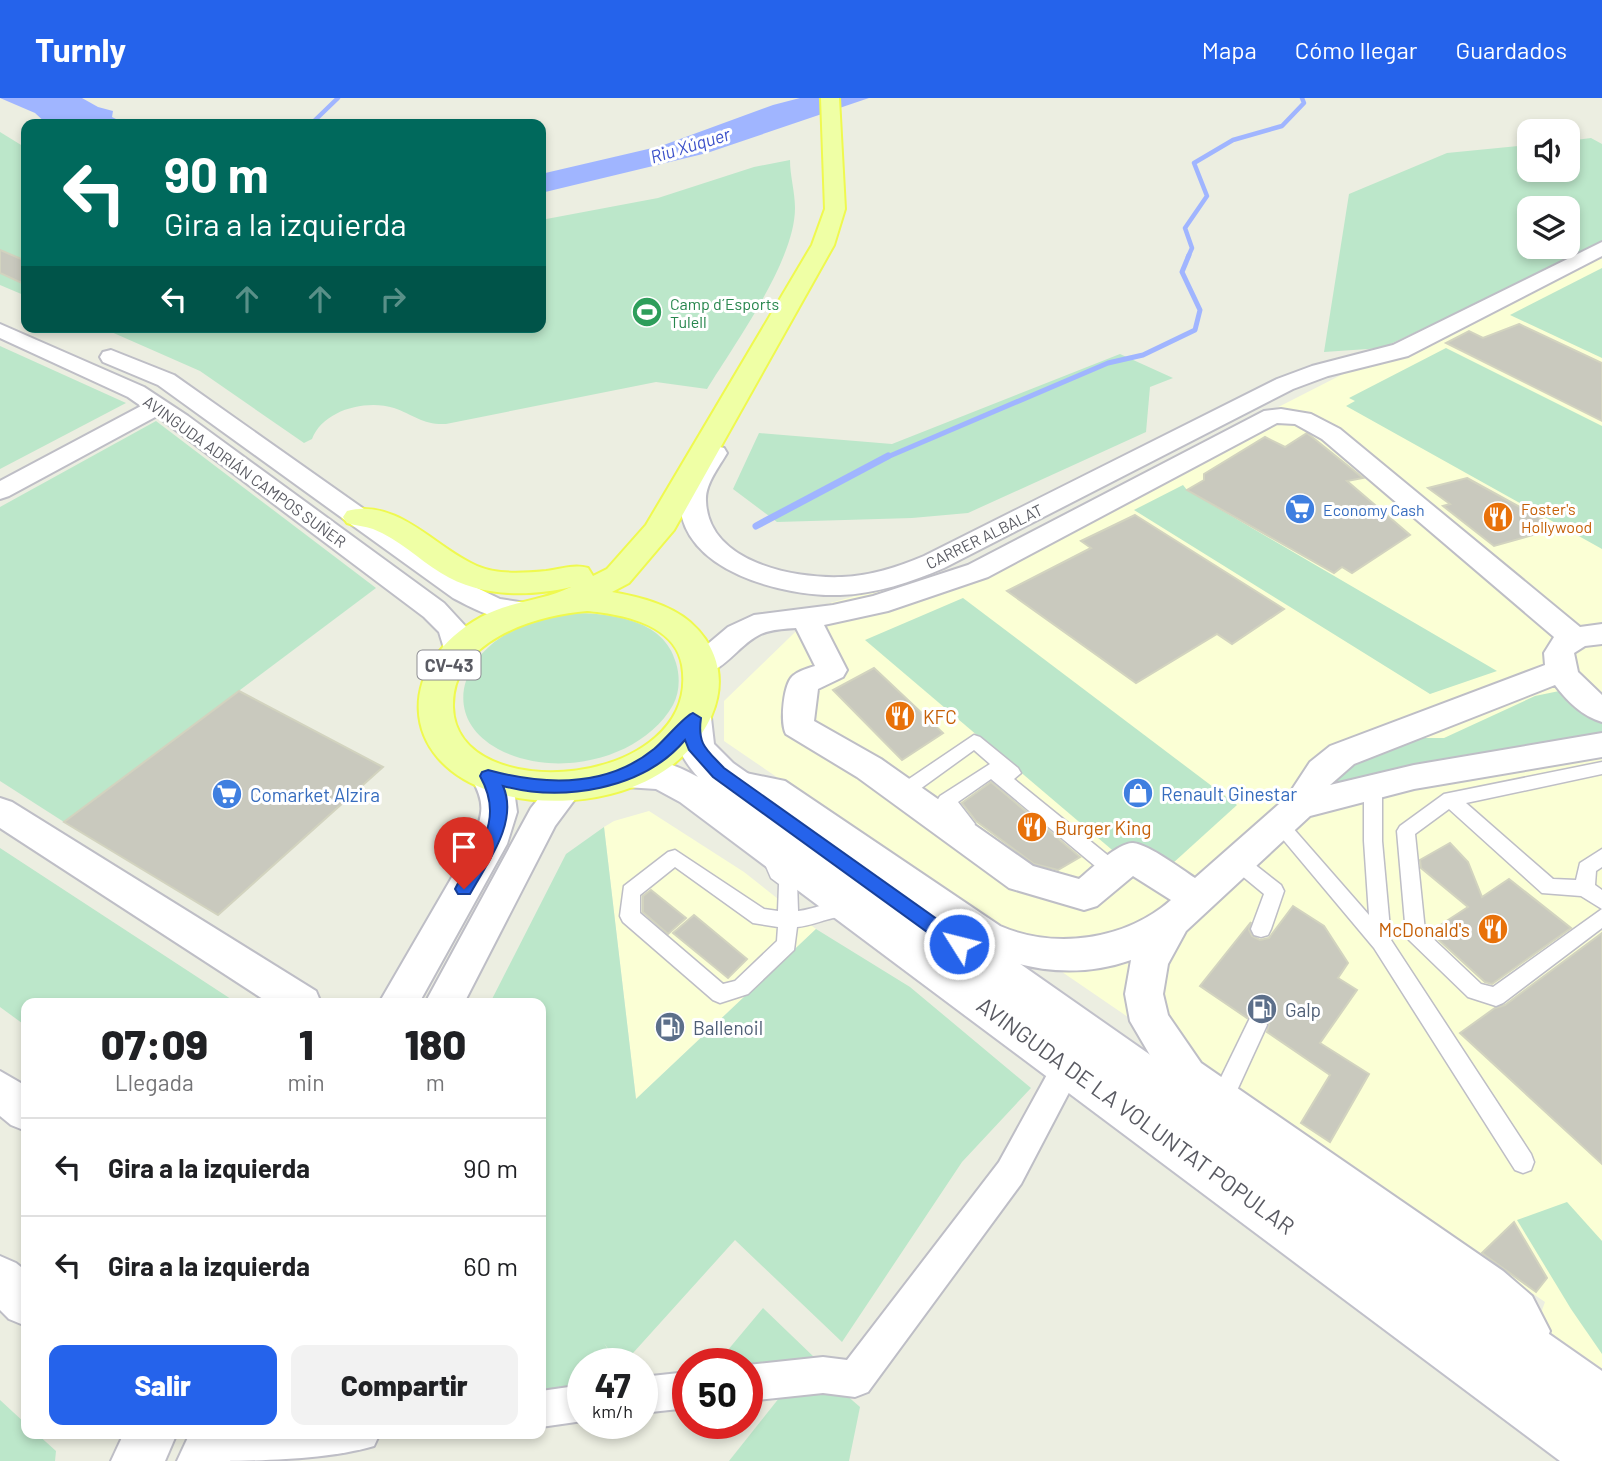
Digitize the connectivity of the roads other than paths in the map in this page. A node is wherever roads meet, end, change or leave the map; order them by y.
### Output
1 (830, 98) edge
2 (1602, 248) edge
3 (0, 310) edge
4 (21, 319) edge
5 (0, 330) edge
6 (55, 333) edge
7 (1419, 342) junction
8 (748, 378) junction
9 (158, 406) junction
10 (1304, 418) junction
11 (717, 431) junction
12 (0, 491) edge
13 (358, 517) junction
14 (659, 530) junction
15 (567, 601) junction
16 (522, 611) junction
17 (660, 618) junction
18 (806, 618) junction
19 (1595, 635) edge
20 (458, 651) junction
21 (701, 666) junction
22 (1560, 671) junction
23 (1602, 711) edge
24 (693, 718) junction
25 (1602, 745) edge
26 (1602, 768) edge
27 (626, 773) junction
28 (488, 776) junction
29 (736, 784) junction
30 (568, 787) junction
31 (1373, 787) junction
32 (903, 792) junction
33 (1450, 799) junction
34 (0, 811) edge
35 (1289, 815) junction
36 (763, 842) junction
37 (1602, 856) edge
38 (996, 859) junction
39 (1237, 861) junction
40 (1118, 868) junction
41 (1585, 888) junction
42 (1602, 901) edge
43 (855, 909) junction
44 (1185, 909) junction
45 (1602, 917) edge
46 (787, 920) junction
47 (1261, 929) dead end
48 (1381, 942) junction
49 (294, 998) edge
50 (401, 998) edge
51 (447, 998) edge
52 (1257, 1025) dead end
53 (1060, 1081) dead end
54 (0, 1091) edge
55 (1220, 1103) junction
56 (21, 1107) edge
57 (1523, 1162) dead end
58 (0, 1279) edge
59 (21, 1298) edge
60 (1528, 1377) junction
61 (763, 1381) edge
62 (567, 1405) edge
63 (1602, 1406) edge
64 (546, 1408) edge
65 (304, 1439) edge
66 (209, 1449) edge
67 (1602, 1455) edge
68 (1555, 1461) edge

1 - 8 main road, CV-43
2 - 7 street, CARRER ALBALAT
3 - 4 street
5 - 9 street, AVINGUDA ADRIÁN CAMPOS SUÑER
6 - 13 street, AVINGUDA ADRIÁN CAMPOS SUÑER
7 - 8 street, CARRER ALBALAT
7 - 10 street, CARRER ALBALAT
8 - 11 main road, CV-43
9 - 12 street
9 - 20 street, AVINGUDA ADRIÁN CAMPOS SUÑER
10 - 18 street, CARRER ALBALAT
10 - 19 street
11 - 13 main road
11 - 14 main road, CV-43
13 - 16 street, AVINGUDA ADRIÁN CAMPOS SUÑER
14 - 15 main road, CV-43
14 - 17 main road, CV-43
15 - 16 main road, CV-43
15 - 17 main road, CV-43
16 - 20 main road, CV-43
17 - 21 main road, CV-43
18 - 21 street, CARRER ALBALAT
18 - 32 street
19 - 22 street
20 - 28 main road, CV-43
21 - 24 main road, CV-43
22 - 23 street
22 - 35 street
24 - 27 main road, CV-43
24 - 29 main road, AVINGUDA DE LA VOLUNTAT POPULAR
25 - 31 street
26 - 33 lane
27 - 30 main road, CV-43
27 - 36 main road, AVINGUDA DE LA VOLUNTAT POPULAR
28 - 30 main road, CV-43
28 - 50 street
29 - 44 street, AVINGUDA DE LA VOLUNTAT POPULAR
29 - 60 main road, AVINGUDA DE LA VOLUNTAT POPULAR
30 - 51 street
31 - 35 street
31 - 48 lane
32 - 38 street
32 - 40 lane
33 - 41 lane
33 - 45 lane
34 - 49 street
35 - 39 street
35 - 48 lane
36 - 43 main road, AVINGUDA DE LA VOLUNTAT POPULAR
36 - 46 lane
37 - 41 lane
38 - 40 street
38 - 40 lane
39 - 44 street
39 - 47 lane
40 - 44 street
41 - 42 lane
43 - 46 lane
43 - 60 main road, AVINGUDA DE LA VOLUNTAT POPULAR
44 - 55 street, AVINGUDA DE LA VOLUNTAT POPULAR
46 - 46 lane
48 - 57 lane
52 - 55 lane
53 - 61 street
54 - 56 street
55 - 60 street, AVINGUDA DE LA VOLUNTAT POPULAR
58 - 59 street
60 - 63 main road, AVINGUDA DE LA VOLUNTAT POPULAR
60 - 67 main road, AVINGUDA DE LA VOLUNTAT POPULAR
60 - 68 street
62 - 64 street
65 - 66 street

